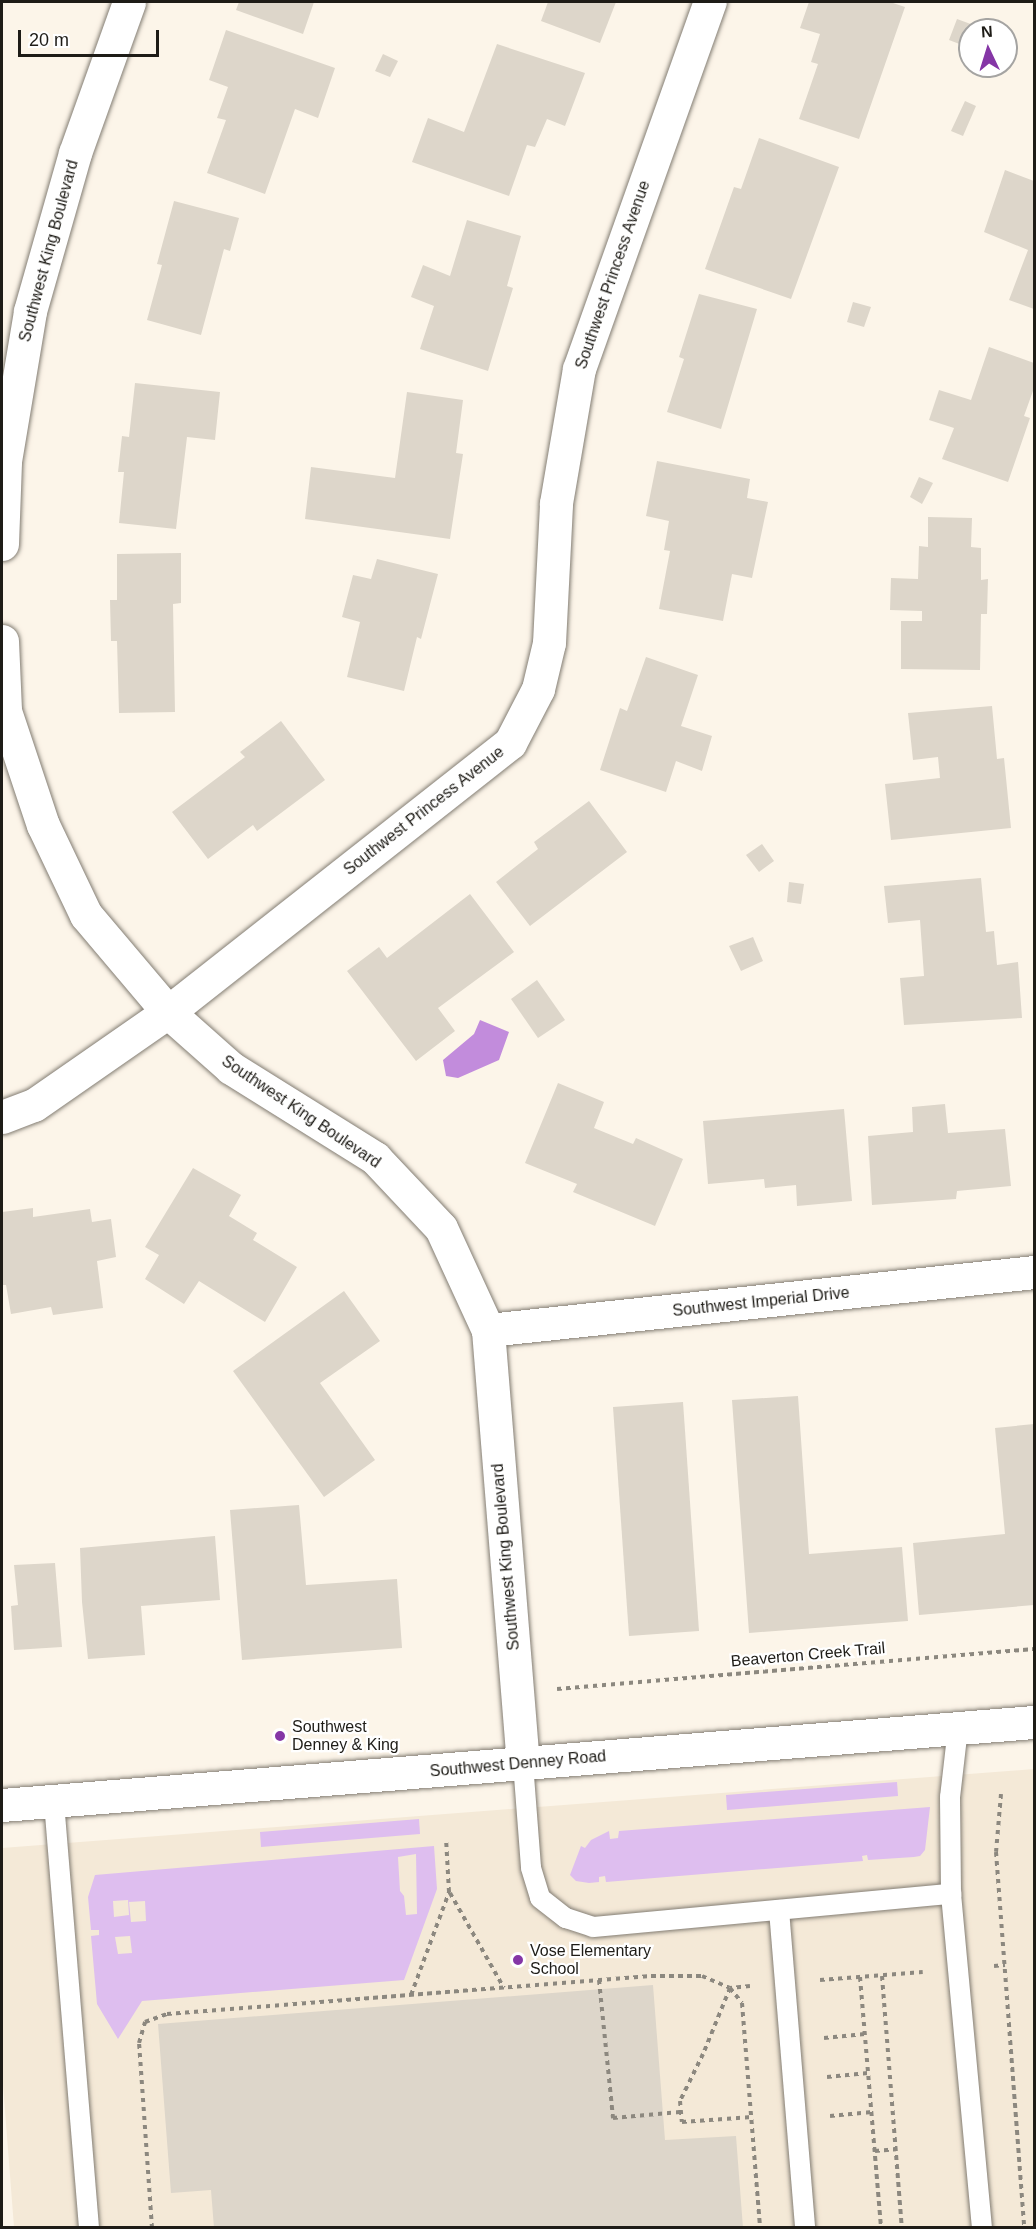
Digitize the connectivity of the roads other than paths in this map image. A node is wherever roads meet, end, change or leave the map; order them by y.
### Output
1 (129, 2) edge
2 (710, 2) edge
3 (2, 544) edge
4 (2, 641) edge
5 (168, 1012) junction
6 (2, 1118) edge
7 (1035, 1272) edge
8 (488, 1330) junction
9 (1035, 1722) edge
10 (958, 1728) junction
11 (523, 1762) junction
12 (54, 1802) junction
13 (2, 1805) edge
14 (951, 1894) junction
15 (779, 1910) junction
16 (89, 2228) edge
17 (805, 2228) edge
18 (982, 2228) edge

1 - 3 street, Southwest King Boulevard
2 - 5 street, Southwest Princess Avenue
4 - 5 street, Southwest King Boulevard
5 - 6 street, Southwest Princess Avenue
5 - 8 street, Southwest King Boulevard
7 - 8 street, Southwest Imperial Drive
8 - 11 street, Southwest King Boulevard
9 - 10 street, Southwest Denney Road
10 - 11 street, Southwest Denney Road
10 - 14 lane
11 - 12 street, Southwest Denney Road
11 - 15 lane
12 - 13 street, Southwest Denney Road
12 - 16 lane
14 - 15 lane
14 - 18 lane
15 - 17 lane

